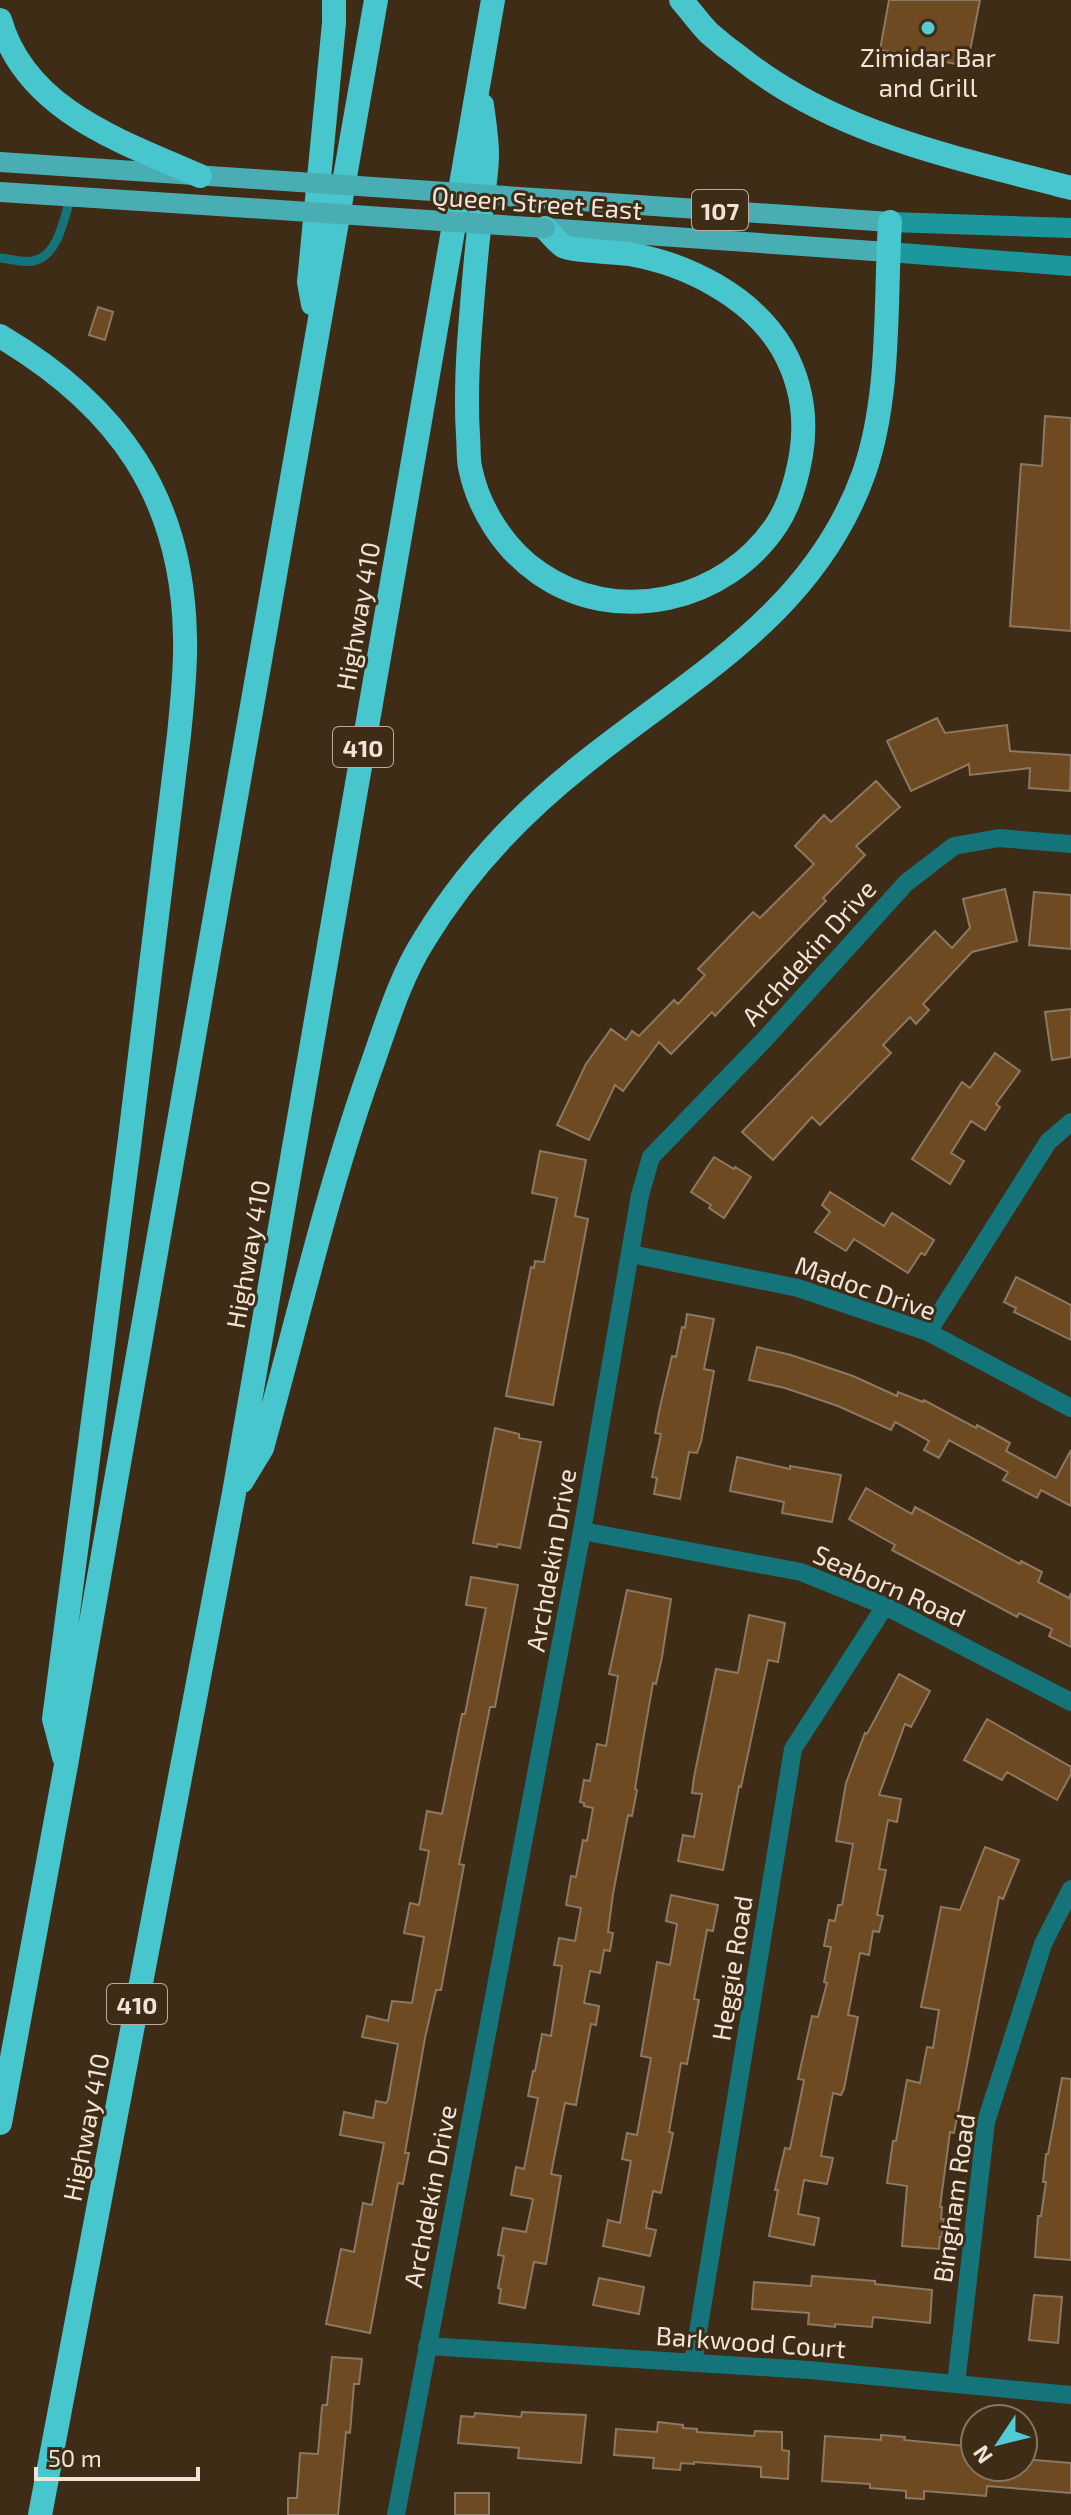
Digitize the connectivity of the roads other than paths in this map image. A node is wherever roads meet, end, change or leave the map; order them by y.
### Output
1 (334, 0) edge
2 (376, 0) edge
3 (493, 0) edge
4 (681, 0) edge
5 (0, 20) edge
6 (479, 76) junction
7 (0, 162) edge
8 (200, 176) junction
9 (1071, 188) edge
10 (0, 192) edge
11 (71, 196) junction
12 (890, 222) junction
13 (545, 228) junction
14 (1071, 228) edge
15 (888, 252) junction
16 (0, 258) edge
17 (1071, 266) edge
18 (317, 329) junction
19 (0, 336) edge
20 (1071, 844) edge
21 (1071, 1122) edge
22 (631, 1254) junction
23 (928, 1332) junction
24 (1071, 1408) edge
25 (234, 1493) junction
26 (582, 1531) junction
27 (885, 1606) junction
28 (1071, 1702) edge
29 (66, 1765) junction
30 (1071, 1889) edge
31 (0, 2123) edge
32 (427, 2346) junction
33 (693, 2363) junction
34 (956, 2384) junction
35 (1071, 2395) edge
36 (40, 2515) edge
37 (396, 2515) edge

1 - 18 highway
2 - 18 highway
3 - 6 highway, Highway 410 / 410
4 - 9 highway
5 - 8 highway
6 - 13 highway
6 - 25 highway, Highway 410 / 410
7 - 8 main road, Queen Street East / 107
8 - 12 main road, Queen Street East / 107, bridge
10 - 11 main road, Queen Street East
11 - 13 main road, Queen Street East, bridge
11 - 16 lane
12 - 14 main road, Queen Street East
12 - 15 highway
13 - 15 main road, Queen Street East
15 - 17 main road, Queen Street East
15 - 25 highway
18 - 29 highway
19 - 29 highway
20 - 22 street, Archdekin Drive
21 - 23 street
22 - 23 street, Madoc Drive
22 - 26 street, Archdekin Drive
23 - 24 street, Madoc Drive
25 - 36 highway, Highway 410 / 410
26 - 27 street, Seaborn Road
26 - 32 street, Archdekin Drive
27 - 28 street, Seaborn Road
27 - 33 street, Heggie Road
29 - 31 highway
30 - 34 street, Bingham Road
32 - 33 street, Barkwood Court
32 - 37 street, Archdekin Drive
33 - 34 street, Barkwood Court
34 - 35 street, Barkwood Court

